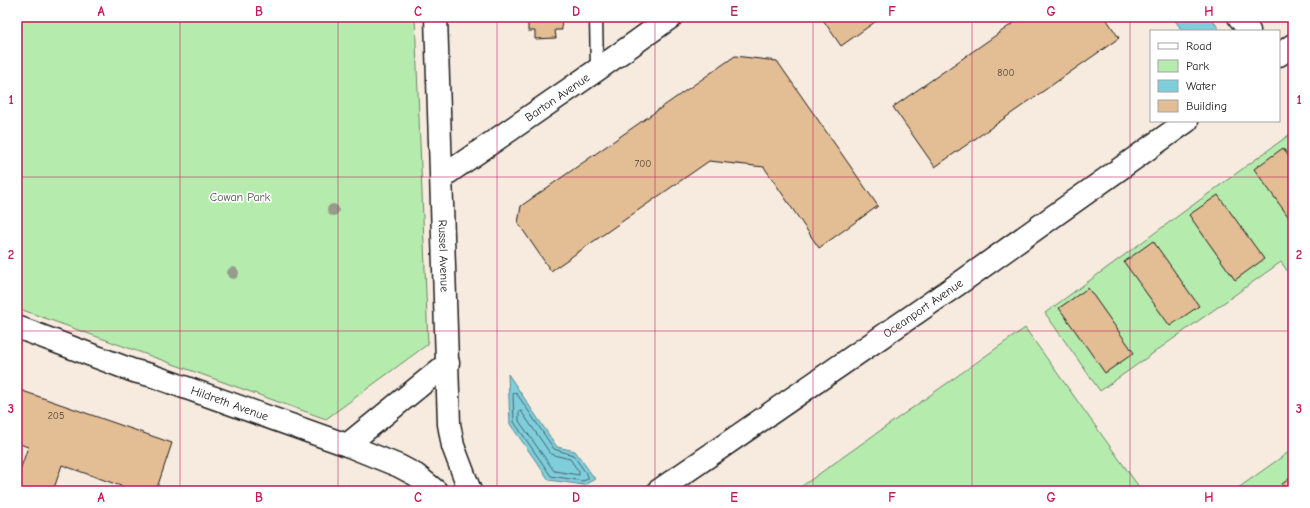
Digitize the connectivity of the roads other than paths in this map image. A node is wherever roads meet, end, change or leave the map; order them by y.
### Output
1 (436, 17) edge
2 (596, 17) edge
3 (671, 17) edge
4 (1239, 17) edge
5 (1248, 30) edge
6 (1293, 45) edge
7 (1280, 54) edge
8 (596, 70) junction
9 (1185, 122) edge
10 (442, 177) junction
11 (17, 327) edge
12 (448, 363) junction
13 (347, 445) junction
14 (436, 491) edge
15 (470, 491) edge
16 (658, 491) edge

1 - 10 street, Russel Avenue
2 - 8 lane
3 - 8 street, Barton Avenue
4 - 5 street
6 - 7 street
8 - 10 street, Barton Avenue
9 - 16 street, Oceanport Avenue
10 - 12 street, Russel Avenue
11 - 13 street, Hildreth Avenue
12 - 13 street
12 - 15 street, Russel Avenue
13 - 14 street, Hildreth Avenue

